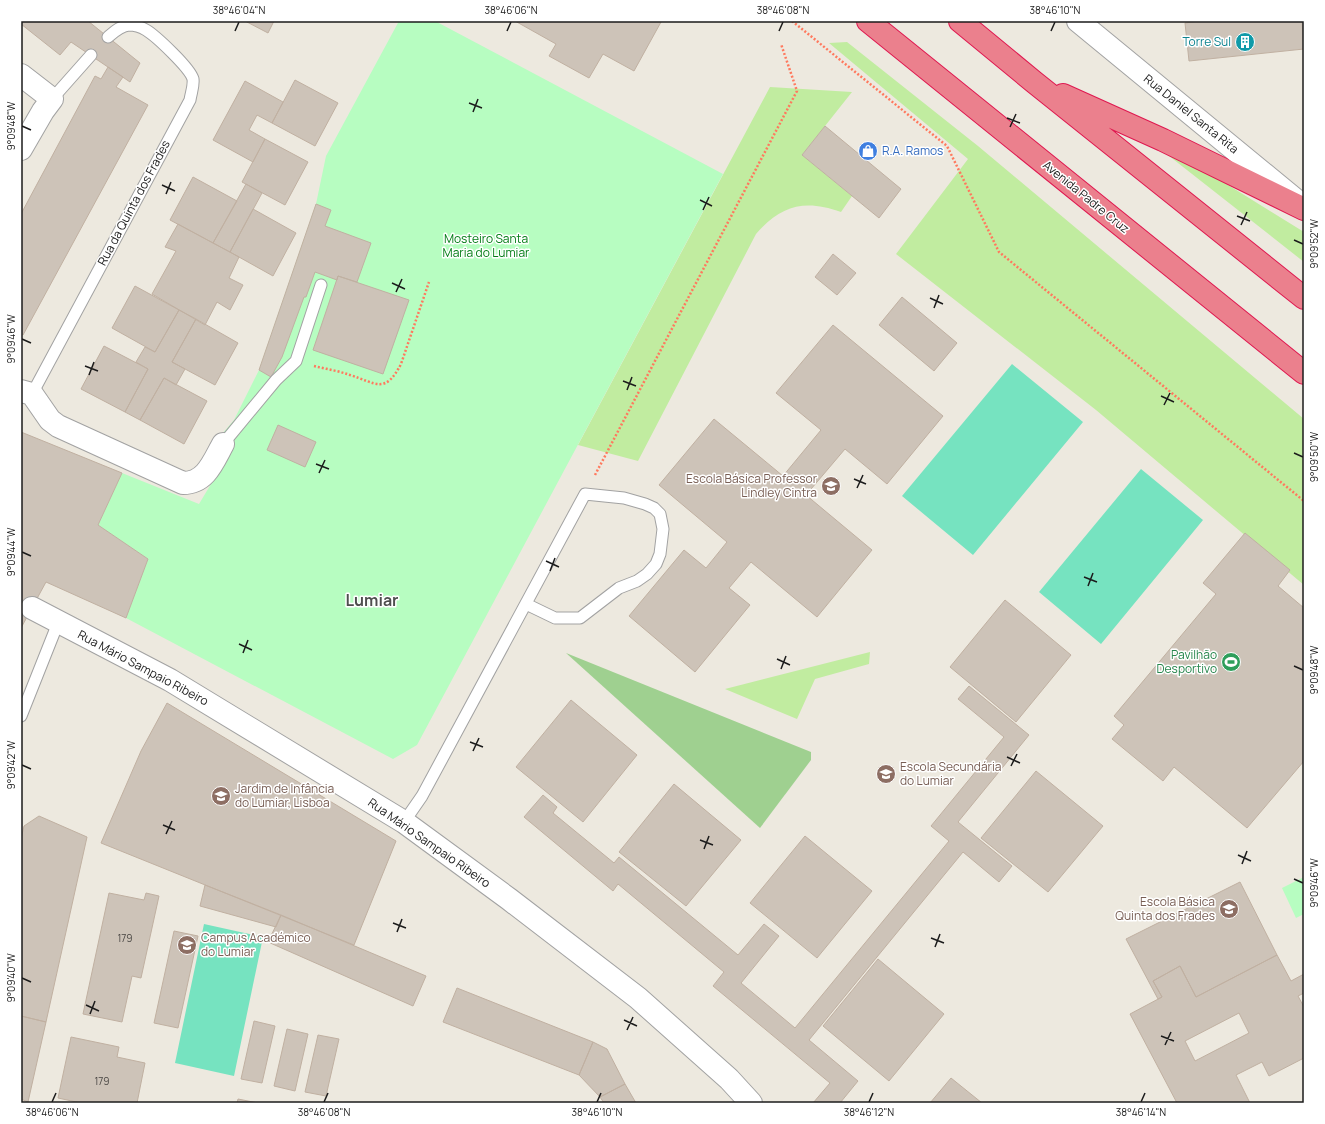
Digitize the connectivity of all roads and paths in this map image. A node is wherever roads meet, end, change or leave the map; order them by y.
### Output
1 (792, 21) edge
2 (868, 21) edge
3 (960, 21) edge
4 (1078, 21) edge
5 (138, 24) edge
6 (108, 37) dead end
7 (781, 44) dead end
8 (91, 55) dead end
9 (21, 75) edge
10 (1034, 82) junction
11 (52, 99) junction
12 (21, 149) edge
13 (1304, 208) edge
14 (429, 282) dead end
15 (321, 286) dead end
16 (1304, 298) edge
17 (296, 361) junction
18 (1304, 373) edge
19 (26, 392) edge
20 (223, 444) joint
21 (585, 494) junction
22 (1304, 502) edge
23 (526, 604) junction
24 (32, 608) dead end
25 (58, 623) junction
26 (21, 716) edge
27 (404, 822) junction
28 (751, 1103) edge

1 - 22 path
2 - 18 highway, Avenida Padre Cruz
3 - 10 highway
4 - 13 street, Rua Daniel Santa Rita
5 - 6 lane, Rua da Quinta dos Frades
5 - 19 lane, Rua da Quinta dos Frades
7 - 21 path
8 - 11 lane
9 - 11 street
10 - 13 highway
10 - 16 highway
11 - 12 street
14 - 17 path
15 - 17 lane
17 - 20 lane
19 - 20 street, Rua da Quinta dos Frades
21 - 23 lane
21 - 23 lane
23 - 27 lane
24 - 25 street, Rua Mário Sampaio Ribeiro
25 - 26 lane
25 - 27 street, Rua Mário Sampaio Ribeiro
27 - 28 street, Rua Mário Sampaio Ribeiro

